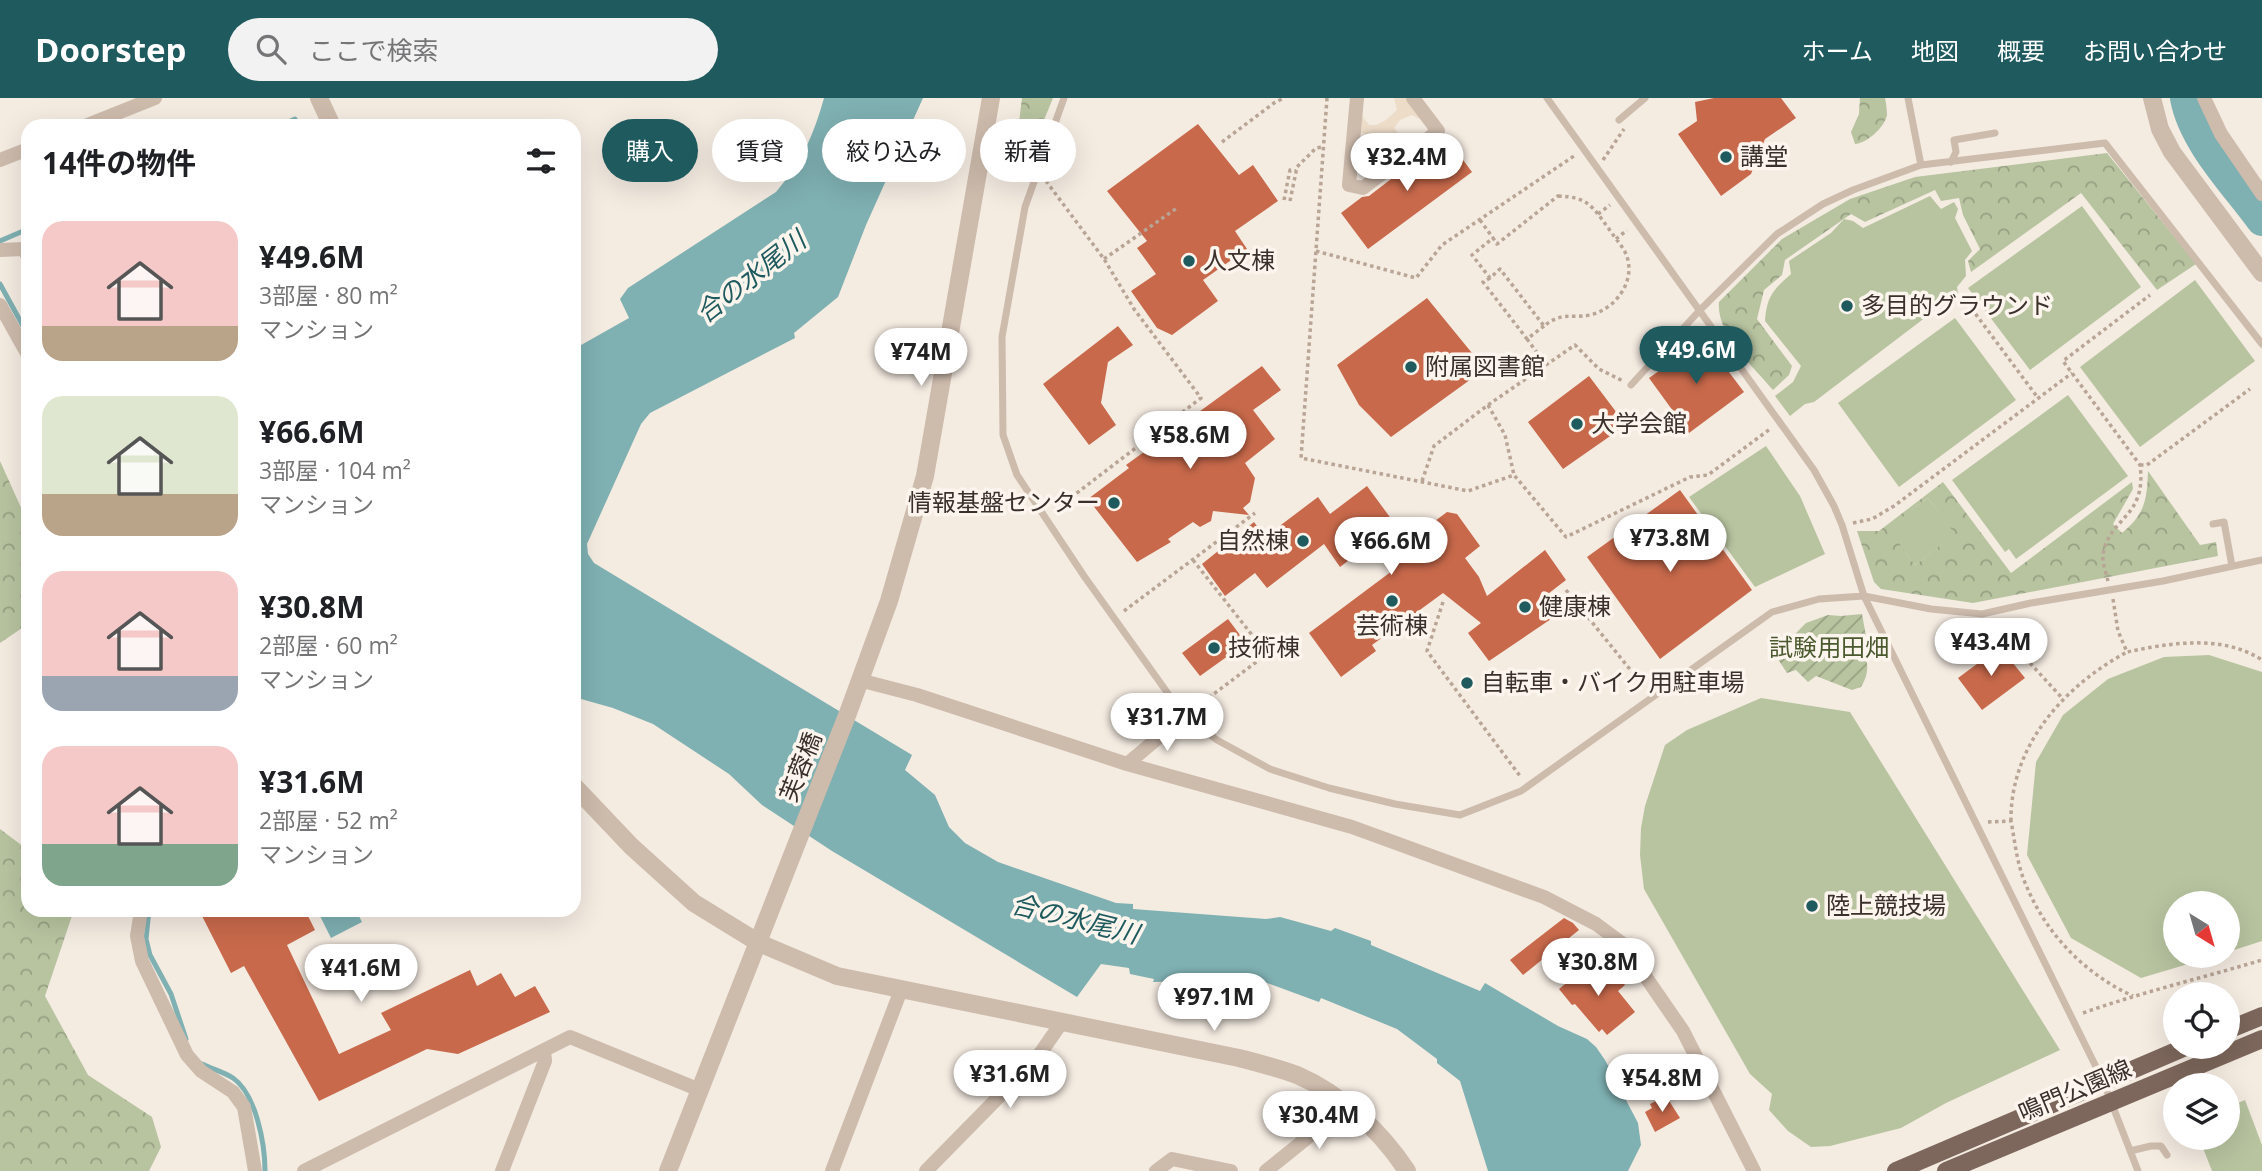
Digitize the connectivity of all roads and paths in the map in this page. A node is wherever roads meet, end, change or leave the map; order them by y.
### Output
1 (319, 98) edge
2 (991, 98) edge
3 (1063, 98) edge
4 (1283, 98) edge
5 (1327, 98) edge
6 (1357, 98) edge
7 (1413, 98) edge
8 (1547, 98) edge
9 (1645, 98) edge
10 (1908, 98) edge
11 (2152, 98) edge
12 (2204, 98) edge
13 (151, 99) edge
14 (102, 119) edge
15 (329, 119) edge
16 (1056, 119) edge
17 (1619, 120) dead end
18 (1995, 133) dead end
19 (1222, 142) dead end
20 (1323, 147) junction
21 (1584, 149) junction
22 (21, 152) edge
23 (0, 160) edge
24 (1951, 162) junction
25 (1921, 165) junction
26 (1296, 171) junction
27 (1034, 182) edge
28 (1047, 182) edge
29 (2262, 194) edge
30 (1284, 200) dead end
31 (1290, 201) dead end
32 (1177, 208) dead end
33 (1479, 220) junction
34 (1493, 238) junction
35 (21, 249) edge
36 (0, 250) edge
37 (1316, 251) junction
38 (1104, 259) junction
39 (2262, 273) edge
40 (1490, 278) junction
41 (2150, 295) dead end
42 (1963, 297) dead end
43 (0, 305) edge
44 (1700, 310) junction
45 (1544, 326) junction
46 (1527, 340) junction
47 (21, 342) edge
48 (2262, 344) edge
49 (1546, 365) junction
50 (2072, 373) junction
51 (1631, 385) joint
52 (2249, 389) dead end
53 (2038, 398) junction
54 (1488, 405) junction
55 (1780, 422) junction
56 (2140, 465) junction
57 (1514, 475) junction
58 (1421, 482) junction
59 (1255, 513) dead end
60 (1045, 517) junction
61 (2213, 524) dead end
62 (1842, 525) junction
63 (1193, 560) junction
64 (2262, 560) edge
65 (2232, 566) junction
66 (1566, 590) dead end
67 (2111, 590) junction
68 (1864, 596) junction
69 (1443, 602) dead end
70 (1114, 618) junction
71 (2127, 652) junction
72 (2262, 660) edge
73 (2030, 663) dead end
74 (859, 680) junction
75 (1653, 698) junction
76 (1207, 699) dead end
77 (2063, 699) junction
78 (1184, 716) junction
79 (1127, 764) junction
80 (1528, 786) junction
81 (581, 793) edge
82 (2011, 821) junction
83 (1976, 823) junction
84 (140, 917) edge
85 (759, 943) junction
86 (2262, 960) edge
87 (901, 990) junction
88 (2133, 996) junction
89 (2262, 1016) edge
90 (2072, 1017) junction
91 (1062, 1023) junction
92 (2240, 1025) edge
93 (2262, 1039) edge
94 (544, 1051) junction
95 (2163, 1057) edge
96 (2103, 1082) junction
97 (700, 1090) junction
98 (1344, 1102) junction
99 (2110, 1102) junction
100 (2130, 1151) junction
101 (2167, 1155) dead end
102 (255, 1171) edge
103 (304, 1171) edge
104 (502, 1171) edge
105 (668, 1171) edge
106 (832, 1171) edge
107 (926, 1171) edge
108 (1156, 1171) edge
109 (1231, 1171) edge
110 (1266, 1171) edge
111 (1407, 1171) edge
112 (1754, 1171) edge
113 (1896, 1171) edge
114 (1946, 1171) edge
115 (2138, 1171) edge

1 - 15 street
2 - 74 street, 芙蓉橋
3 - 16 lane
4 - 19 path
5 - 20 path
6 - 7 street
8 - 21 lane
9 - 17 lane
10 - 25 lane
11 - 39 street
12 - 29 street
13 - 14 street
18 - 24 lane
20 - 26 path
20 - 37 path
21 - 33 path
21 - 44 lane
22 - 23 street
24 - 25 lane
24 - 48 lane
25 - 44 lane
26 - 30 path
26 - 31 path
27 - 60 lane
28 - 38 path
32 - 38 path
33 - 34 path
33 - 37 path
34 - 40 path
34 - 45 path
35 - 36 street
37 - 58 path
38 - 60 path
40 - 45 path
40 - 46 path
41 - 50 path
42 - 53 path
43 - 47 street
44 - 51 lane
44 - 55 lane
45 - 46 path
46 - 49 path
49 - 51 path
49 - 54 path
50 - 53 path
50 - 56 path
52 - 56 path
53 - 62 path
54 - 57 path
54 - 58 path
55 - 57 path
55 - 62 lane
56 - 67 path
57 - 58 path
59 - 63 path
60 - 70 lane
61 - 65 lane
62 - 68 lane
63 - 70 path
63 - 76 path
64 - 65 lane
65 - 67 lane
66 - 75 path
67 - 68 lane
67 - 71 path
68 - 75 lane
68 - 83 lane
69 - 80 path
70 - 78 lane
71 - 72 path
71 - 77 path
73 - 77 path
74 - 79 street
74 - 85 street, 芙蓉橋
75 - 80 lane
77 - 82 path
78 - 79 street
78 - 80 lane
79 - 112 street
81 - 85 street
82 - 83 path
82 - 88 path
83 - 90 lane
84 - 102 street
85 - 87 street
85 - 97 street, 芙蓉橋
86 - 88 path
87 - 91 street
87 - 106 street
88 - 90 path
89 - 92 main road
90 - 96 lane
91 - 98 street
91 - 107 street
93 - 99 main road, 鳴門公園線
94 - 97 street
94 - 103 street
94 - 104 street
95 - 96 main road, 鳴門公園線
96 - 99 lane
96 - 113 main road, 鳴門公園線
97 - 105 street, 芙蓉橋
98 - 110 street
98 - 111 street
99 - 100 lane
99 - 114 main road, 鳴門公園線
100 - 101 lane
100 - 115 lane
108 - 109 street

